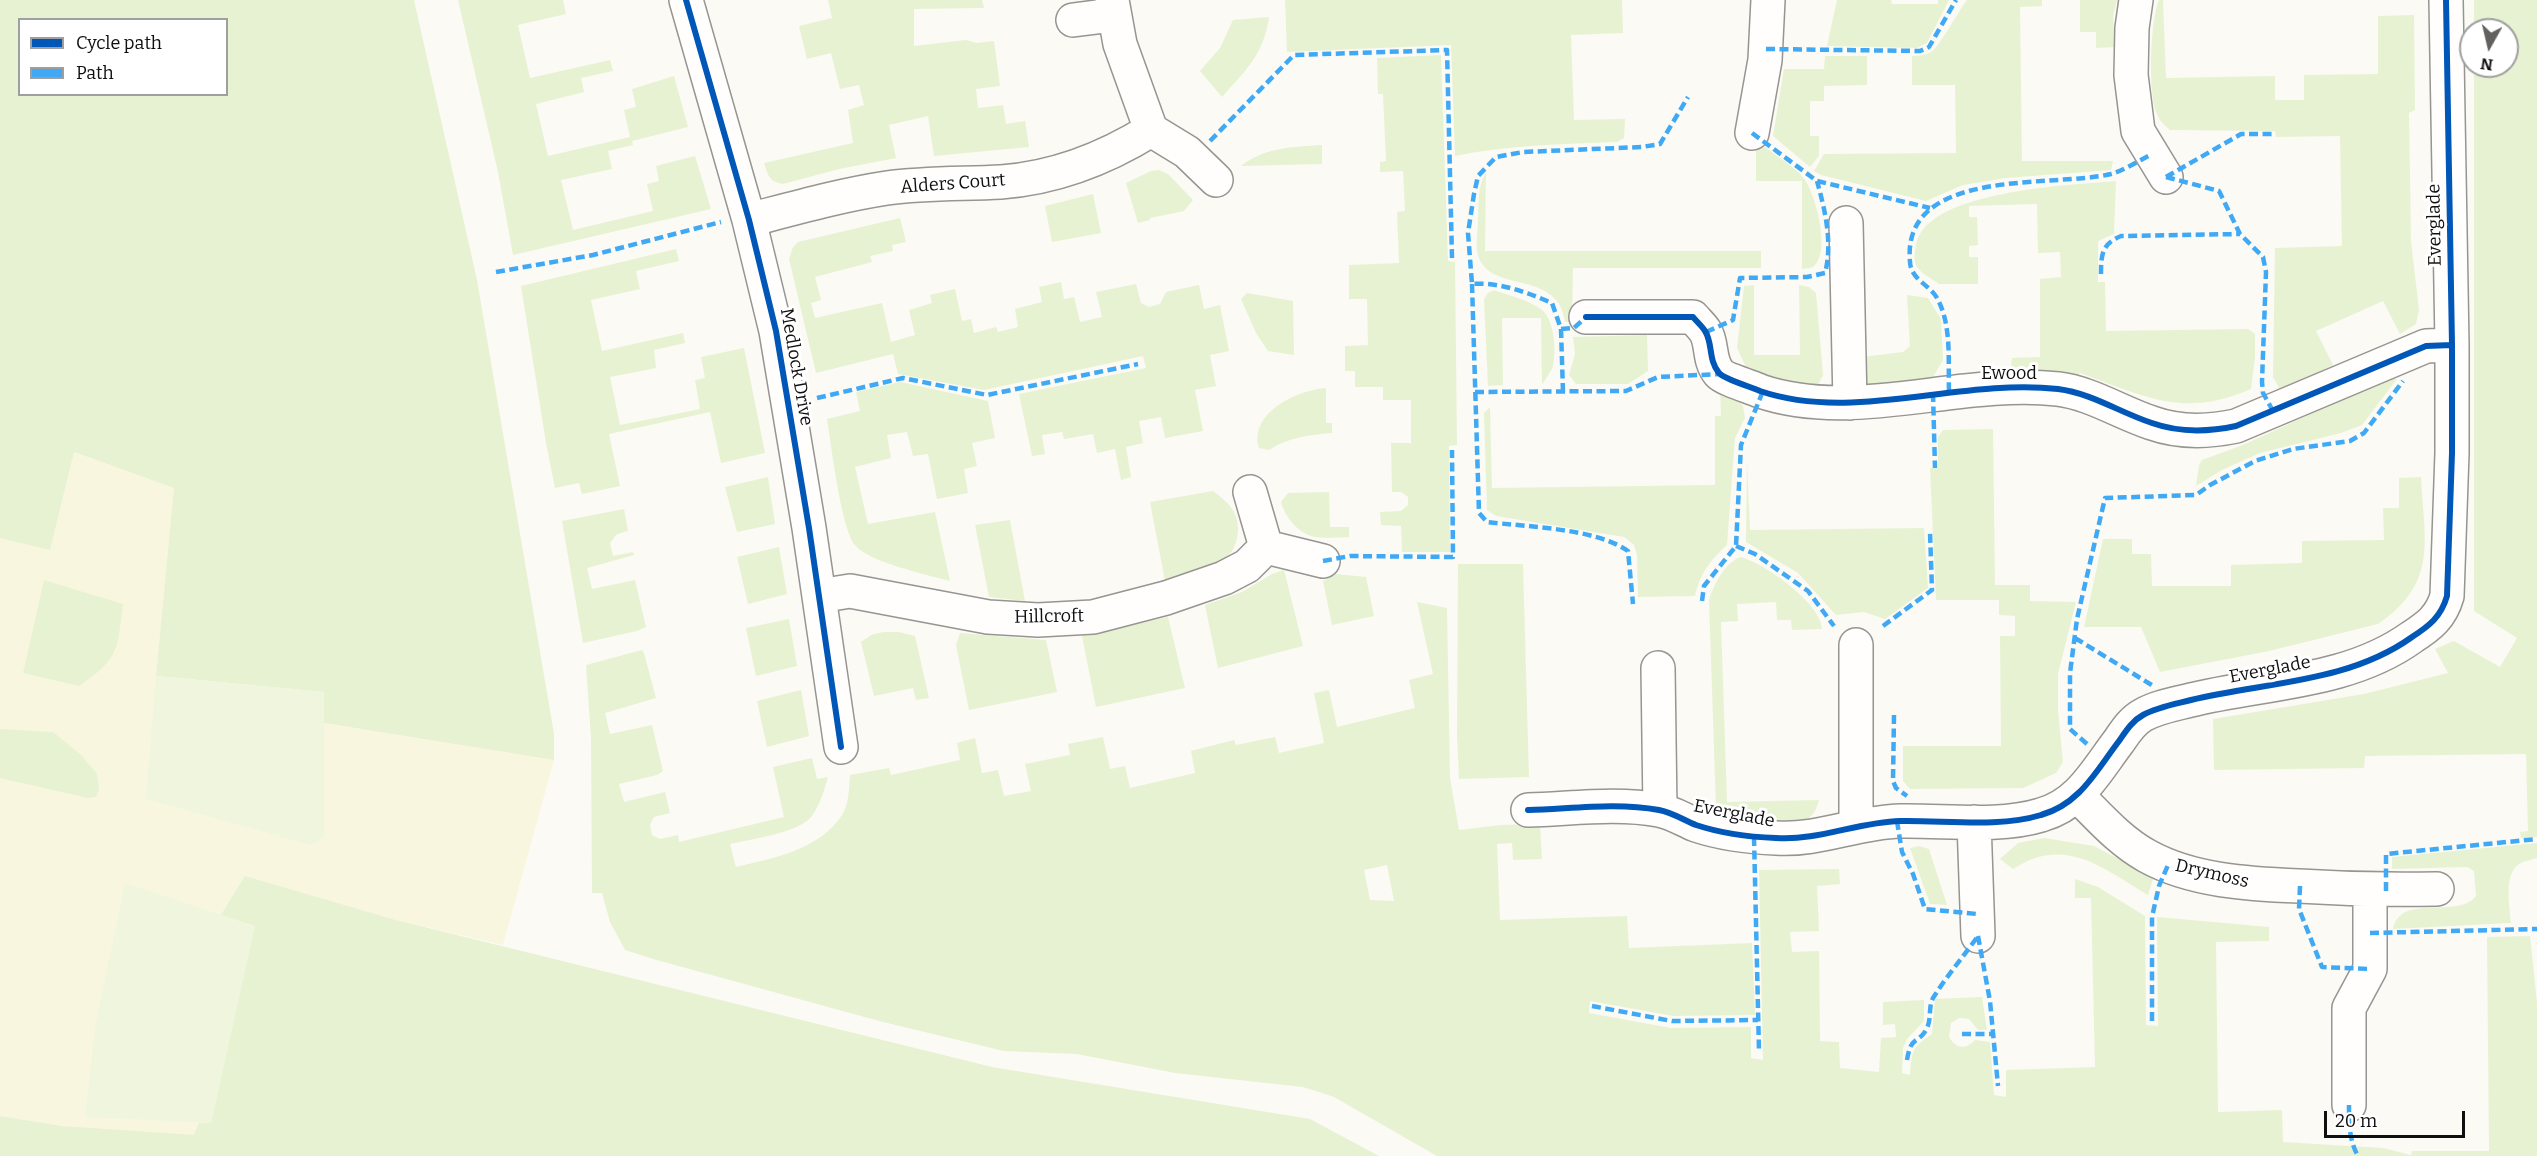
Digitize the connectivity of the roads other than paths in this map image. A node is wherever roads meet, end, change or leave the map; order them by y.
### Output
1 (686, 0) edge
2 (1768, 0) edge
3 (2136, 0) edge
4 (2446, 0) edge
5 (1112, 8) edge
6 (1073, 20) dead end
7 (1151, 130) junction
8 (1752, 134) dead end
9 (2166, 177) dead end
10 (1216, 180) dead end
11 (749, 220) junction
12 (1846, 223) dead end
13 (1586, 317) dead end
14 (2452, 345) junction
15 (1850, 403) junction
16 (1250, 492) dead end
17 (1266, 547) junction
18 (1323, 561) dead end
19 (819, 596) junction
20 (1856, 645) dead end
21 (1658, 668) dead end
22 (841, 747) dead end
23 (2078, 796) junction
24 (1528, 810) dead end
25 (1660, 810) junction
26 (1974, 822) junction
27 (1856, 826) junction
28 (2436, 889) dead end
29 (2370, 891) junction
30 (1978, 936) dead end
31 (2349, 1105) dead end

1 - 11 street, Medlock Drive
2 - 8 street
3 - 9 street
4 - 14 street, Everglade
5 - 6 street
5 - 7 street
7 - 10 street
7 - 11 street, Alders Court
11 - 19 street, Medlock Drive
12 - 15 street
13 - 15 street, Ewood
14 - 15 street, Ewood
14 - 23 street, Everglade
16 - 17 street
17 - 18 street
17 - 19 street, Hillcroft
19 - 22 street, Medlock Drive
20 - 27 street
21 - 25 street
23 - 26 street, Everglade
23 - 29 street, Drymoss
24 - 25 street, Everglade
25 - 27 street, Everglade
26 - 27 street, Everglade
26 - 30 street
28 - 29 street, Drymoss
29 - 31 street

